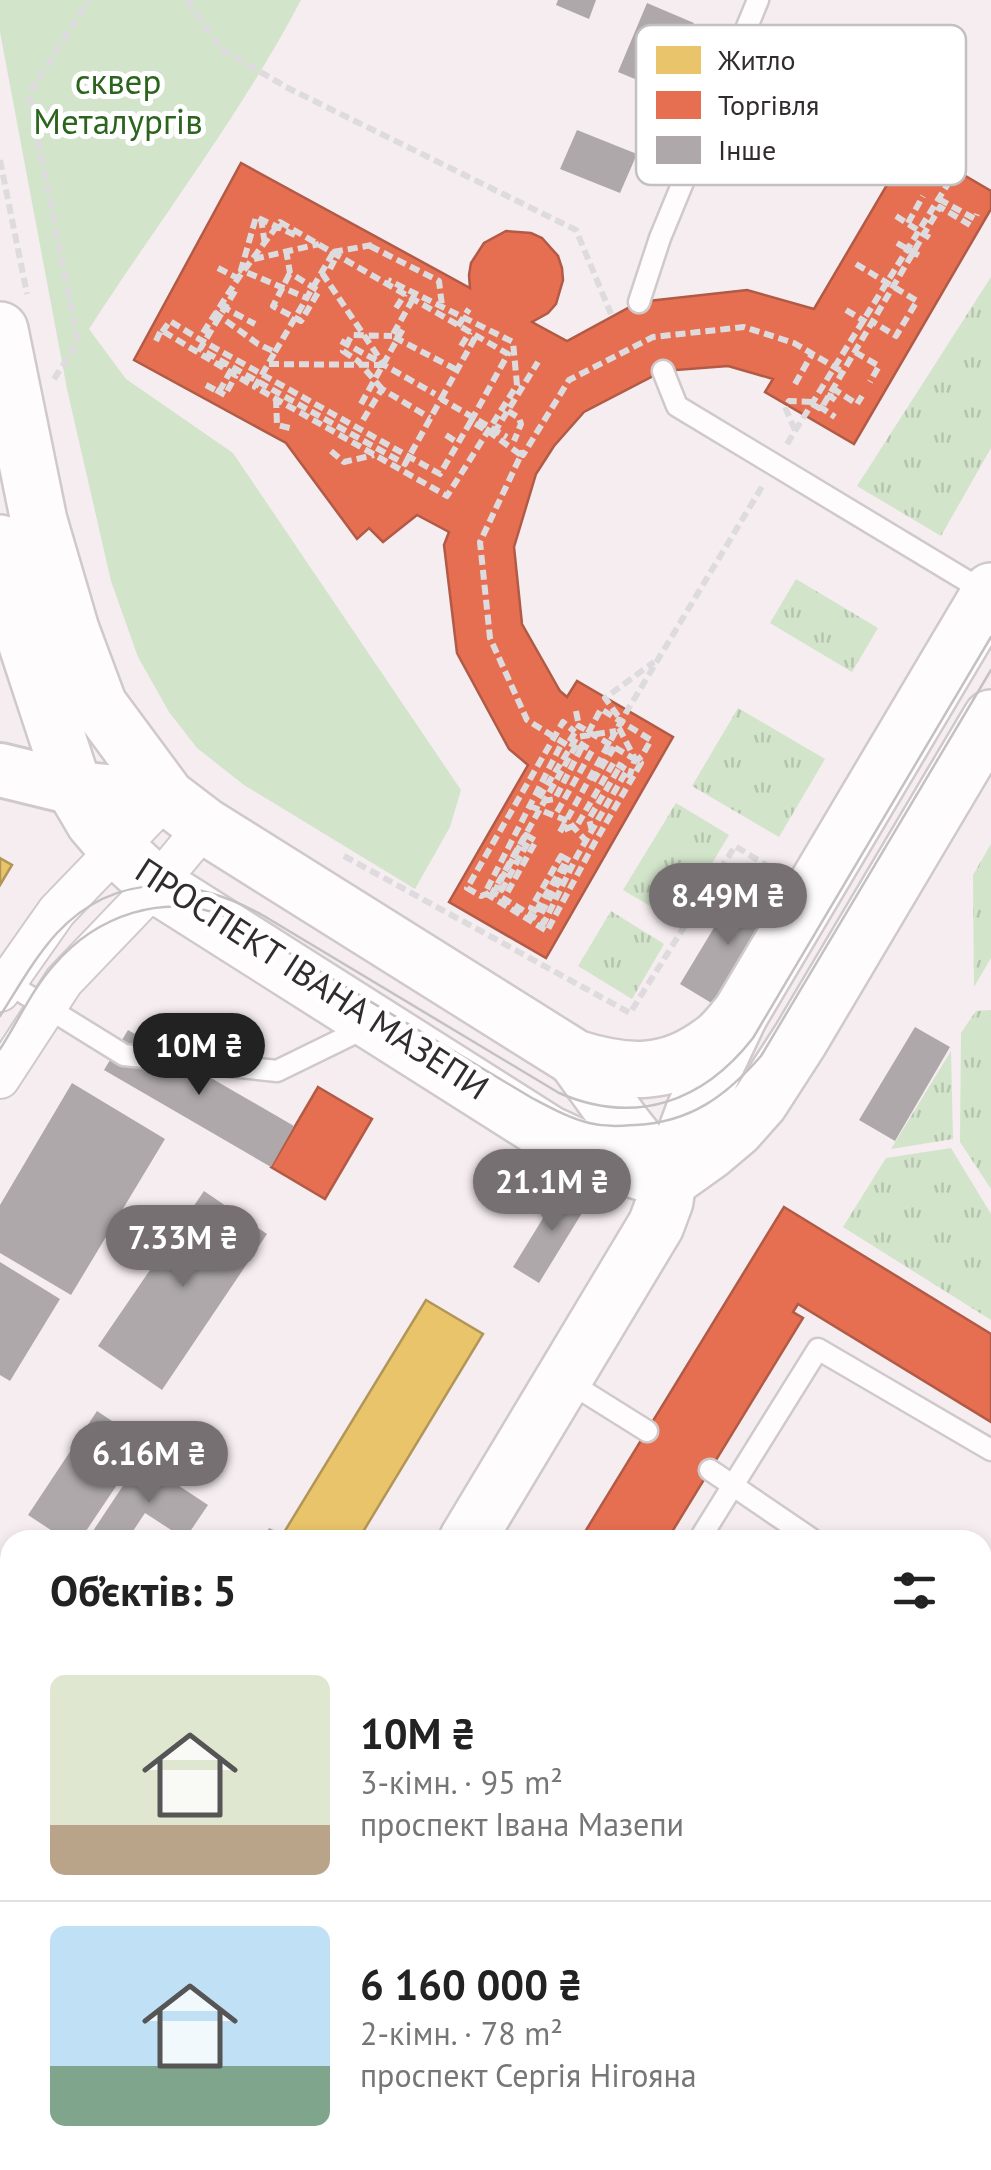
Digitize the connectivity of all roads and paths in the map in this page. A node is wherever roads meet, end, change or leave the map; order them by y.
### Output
1 (89, 0) edge
2 (187, 0) edge
3 (758, 0) edge
4 (748, 25) edge
5 (0, 160) edge
6 (682, 185) edge
7 (947, 185) edge
8 (938, 203) junction
9 (957, 211) junction
10 (929, 214) junction
11 (896, 216) dead end
12 (909, 222) junction
13 (940, 222) dead end
14 (968, 223) junction
15 (923, 230) junction
16 (271, 235) junction
17 (961, 236) dead end
18 (934, 240) dead end
19 (896, 243) dead end
20 (371, 246) junction
21 (286, 250) junction
22 (908, 250) junction
23 (334, 253) junction
24 (267, 255) junction
25 (920, 256) dead end
26 (326, 271) junction
27 (290, 273) junction
28 (241, 276) junction
29 (891, 285) junction
30 (904, 290) dead end
31 (409, 297) junction
32 (897, 297) dead end
33 (307, 298) junction
34 (639, 302) dead end
35 (396, 308) dead end
36 (217, 309) junction
37 (469, 309) dead end
38 (846, 310) dead end
39 (14, 313) edge
40 (445, 315) junction
41 (612, 316) dead end
42 (460, 323) junction
43 (870, 323) junction
44 (256, 324) dead end
45 (478, 325) junction
46 (403, 329) dead end
47 (471, 333) junction
48 (392, 336) junction
49 (181, 337) junction
50 (199, 339) junction
51 (156, 341) dead end
52 (341, 342) dead end
53 (794, 343) dead end
54 (863, 343) junction
55 (461, 346) dead end
56 (191, 348) junction
57 (200, 349) junction
58 (172, 351) dead end
59 (275, 352) junction
60 (855, 352) junction
61 (812, 354) junction
62 (234, 363) junction
63 (269, 364) junction
64 (384, 365) junction
65 (457, 370) junction
66 (662, 371) dead end
67 (843, 372) junction
68 (236, 375) junction
69 (274, 381) junction
70 (870, 382) dead end
71 (795, 384) dead end
72 (825, 384) junction
73 (516, 385) junction
74 (255, 387) junction
75 (382, 389) junction
76 (270, 391) junction
77 (438, 396) junction
78 (862, 396) dead end
79 (258, 402) dead end
80 (839, 402) dead end
81 (812, 403) junction
82 (361, 404) dead end
83 (508, 411) junction
84 (835, 417) dead end
85 (430, 418) junction
86 (23, 420) edge
87 (277, 420) junction
88 (363, 420) dead end
89 (471, 421) junction
90 (796, 431) junction
91 (492, 432) junction
92 (446, 435) dead end
93 (508, 440) junction
94 (458, 443) junction
95 (478, 448) dead end
96 (396, 449) junction
97 (331, 451) dead end
98 (382, 455) junction
99 (523, 455) dead end
100 (329, 461) dead end
101 (344, 462) junction
102 (775, 465) junction
103 (419, 467) dead end
104 (413, 476) junction
105 (0, 544) edge
106 (990, 592) edge
107 (659, 659) junction
108 (576, 710) dead end
109 (991, 718) edge
110 (579, 726) junction
111 (616, 730) junction
112 (592, 734) junction
113 (562, 742) junction
114 (615, 746) junction
115 (584, 747) junction
116 (630, 748) junction
117 (541, 761) junction
118 (618, 765) junction
119 (0, 770) edge
120 (561, 774) junction
121 (74, 788) junction
122 (521, 795) dead end
123 (530, 806) junction
124 (550, 806) junction
125 (186, 811) junction
126 (568, 820) junction
127 (578, 824) junction
128 (531, 826) junction
129 (592, 830) junction
130 (560, 832) dead end
131 (117, 848) junction
132 (490, 848) junction
133 (591, 851) junction
134 (339, 853) dead end
135 (574, 853) junction
136 (510, 861) junction
137 (765, 885) dead end
138 (156, 886) junction
139 (497, 893) junction
140 (505, 911) junction
141 (528, 918) junction
142 (3, 987) edge
143 (46, 1008) junction
144 (740, 1014) junction
145 (374, 1024) junction
146 (576, 1058) junction
147 (0, 1080) edge
148 (668, 1182) junction
149 (562, 1378) junction
150 (647, 1431) dead end
151 (991, 1450) edge
152 (710, 1470) dead end
153 (732, 1485) junction
154 (472, 1530) edge
155 (705, 1530) edge
156 (798, 1530) edge

1 - 86 path
2 - 41 path
3 - 4 lane
5 - 39 path
6 - 34 lane
7 - 8 path
8 - 9 path
8 - 10 path
8 - 12 path
8 - 15 path
9 - 14 path
9 - 14 path
10 - 13 path
10 - 15 path
11 - 12 path
12 - 15 path
14 - 17 path
15 - 18 path
15 - 22 path
15 - 29 path
16 - 23 path
16 - 24 path
16 - 28 path
19 - 22 path
20 - 23 path
20 - 40 path
20 - 40 path
21 - 23 path
21 - 24 path
21 - 27 path
22 - 25 path
22 - 29 path
23 - 26 path
23 - 28 path
23 - 31 path
23 - 40 path
24 - 28 path
26 - 33 path
26 - 64 path
27 - 27 path
28 - 33 path
28 - 36 path
28 - 57 path
29 - 29 path
29 - 30 path
29 - 32 path
29 - 43 path
29 - 43 path
29 - 43 path
31 - 35 path
31 - 40 path
31 - 42 path
31 - 48 path
33 - 59 path
36 - 44 path
36 - 50 path
36 - 56 path
36 - 59 path
37 - 42 path
38 - 43 path
39 - 86 main road, ПРОСПЕКТ ІВАНА МАЗЕПИ
40 - 42 path
42 - 45 path
42 - 47 path
43 - 54 path
43 - 60 path
45 - 47 path
45 - 73 path
46 - 64 path
47 - 55 path
47 - 65 path
47 - 89 path
48 - 65 path
48 - 75 path
49 - 50 path
49 - 51 path
49 - 56 path
49 - 57 path
49 - 58 path
50 - 62 path
52 - 64 path
53 - 61 path
54 - 72 path
54 - 80 path
56 - 68 path
57 - 62 path
59 - 63 path
60 - 67 path
60 - 70 path
61 - 67 path
61 - 71 path
62 - 68 path
62 - 69 path
62 - 76 path
63 - 64 path
63 - 74 path
64 - 77 path
64 - 82 path
65 - 77 path
66 - 102 lane
67 - 81 path
68 - 74 path
69 - 87 path
69 - 96 path
72 - 78 path
72 - 81 path
73 - 83 path
73 - 91 path
74 - 76 path
75 - 85 path
75 - 88 path
76 - 79 path
76 - 87 path
76 - 87 path
76 - 98 path
77 - 85 path
77 - 91 path
81 - 84 path
81 - 90 path
81 - 90 path
83 - 91 path
83 - 93 path
85 - 98 path
86 - 125 main road, ПРОСПЕКТ ІВАНА МАЗЕПИ
89 - 91 path
89 - 94 path
90 - 102 path
91 - 93 path
91 - 95 path
91 - 104 path
92 - 94 path
93 - 99 path
93 - 113 path
94 - 96 path
96 - 101 path
97 - 98 path
98 - 101 path
98 - 104 path
100 - 101 path
102 - 106 lane
102 - 107 path
103 - 104 path
105 - 121 main road, ПРОСПЕКТ ІВАНА МАЗЕПИ
106 - 144 main road
107 - 111 path
107 - 111 path
108 - 110 path
109 - 148 main road
110 - 113 path
110 - 114 path
111 - 112 path
111 - 115 path
111 - 116 path
111 - 118 path
111 - 118 path
111 - 126 path
112 - 115 path
112 - 128 path
113 - 123 path
114 - 126 path
114 - 133 path
115 - 117 path
115 - 118 path
115 - 120 path
115 - 123 path
115 - 124 path
116 - 118 path
116 - 133 path
117 - 120 path
117 - 132 path
118 - 127 path
118 - 129 path
118 - 129 path
118 - 133 path
119 - 121 street
120 - 124 path
121 - 125 street
121 - 131 main road, ПРОСПЕКТ ІВАНА МАЗЕПИ
122 - 124 path
123 - 126 path
123 - 139 path
123 - 140 path
124 - 127 path
124 - 136 path
125 - 131 street
125 - 138 street
125 - 146 main road, ПРОСПЕКТ ІВАНА МАЗЕПИ
126 - 133 path
127 - 129 path
127 - 130 path
128 - 139 path
128 - 139 path
129 - 135 path
131 - 138 main road, ПРОСПЕКТ ІВАНА МАЗЕПИ
131 - 142 street
132 - 136 path
132 - 139 path
133 - 135 path
133 - 141 path
133 - 141 path
134 - 137 path
135 - 141 path
135 - 141 path
136 - 139 path
138 - 143 street
138 - 145 main road, ПРОСПЕКТ ІВАНА МАЗЕПИ
139 - 139 path
139 - 140 path
139 - 141 path
140 - 141 path
141 - 141 path
142 - 143 lane
143 - 145 lane
143 - 147 street
144 - 146 main road, ПРОСПЕКТ ІВАНА МАЗЕПИ
144 - 148 main road
145 - 148 main road, ПРОСПЕКТ ІВАНА МАЗЕПИ
146 - 148 main road, ПРОСПЕКТ ІВАНА МАЗЕПИ
148 - 149 main road
149 - 150 lane
149 - 154 main road
151 - 153 lane
152 - 153 lane
153 - 155 lane
153 - 156 lane

